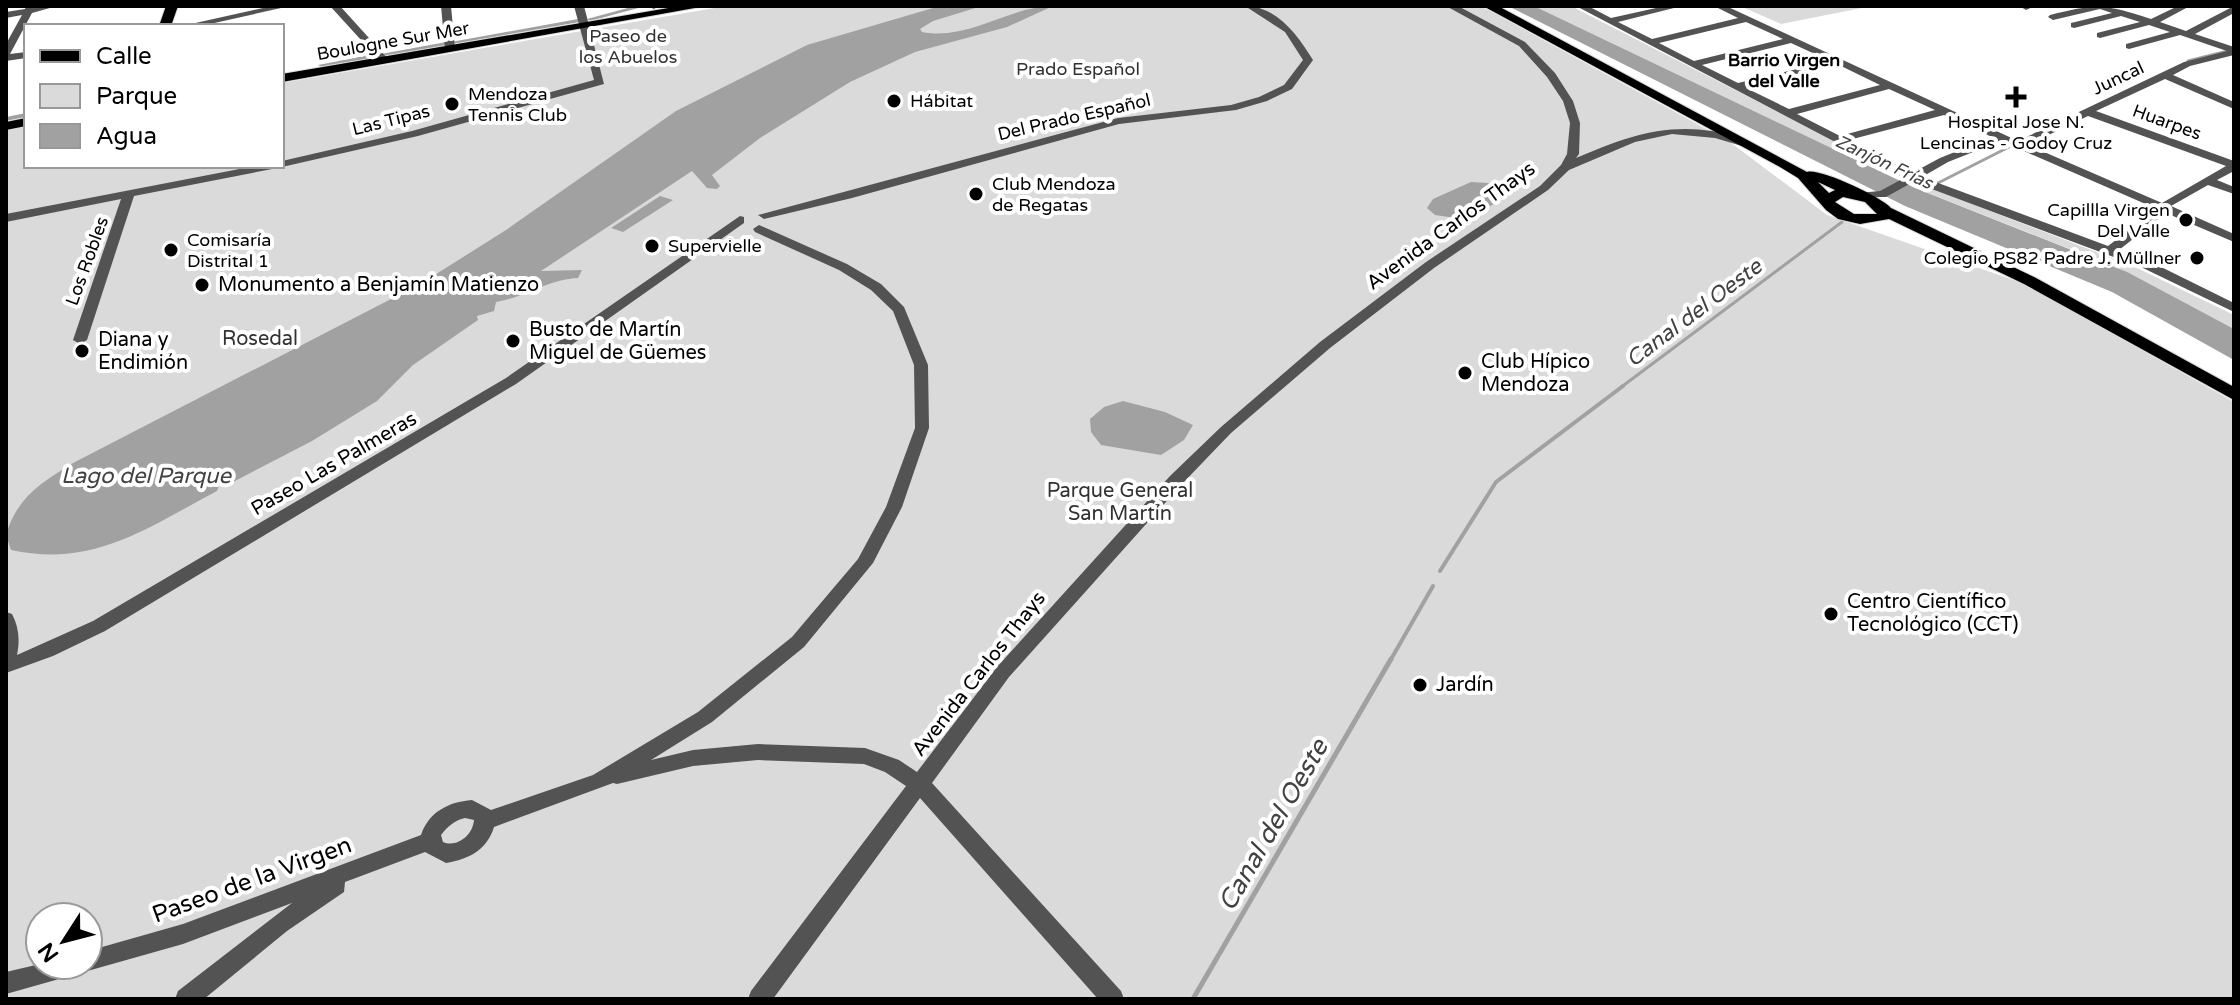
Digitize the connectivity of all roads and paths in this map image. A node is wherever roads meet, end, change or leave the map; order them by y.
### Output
1 (52, 6) edge
2 (285, 6) edge
3 (335, 6) edge
4 (446, 6) edge
5 (579, 6) edge
6 (700, 6) edge
7 (1250, 6) edge
8 (1451, 6) edge
9 (1489, 6) edge
10 (1581, 6) edge
11 (1677, 6) edge
12 (1719, 6) edge
13 (2100, 6) edge
14 (2131, 6) edge
15 (2185, 6) edge
16 (30, 8) edge
17 (2234, 9) edge
18 (2119, 13) junction
19 (6, 15) edge
20 (2053, 17) dead end
21 (1747, 19) junction
22 (1609, 21) junction
23 (2150, 23) junction
24 (197, 24) edge
25 (2074, 25) dead end
26 (585, 26) junction
27 (2182, 34) junction
28 (2100, 35) dead end
29 (1792, 40) junction
30 (2234, 41) edge
31 (1650, 42) junction
32 (2129, 46) dead end
33 (2222, 46) junction
34 (450, 49) junction
35 (2234, 53) edge
36 (1581, 55) junction
37 (6, 56) edge
38 (385, 61) junction
39 (1840, 62) junction
40 (1692, 64) junction
41 (2170, 77) junction
42 (284, 78) edge
43 (1891, 85) junction
44 (1736, 87) junction
45 (2234, 106) edge
46 (1945, 111) junction
47 (1787, 113) junction
48 (2093, 114) junction
49 (2001, 137) junction
50 (1838, 140) junction
51 (1752, 146) junction
52 (2025, 147) junction
53 (284, 164) edge
54 (2234, 166) edge
55 (1565, 167) junction
56 (262, 168) edge
57 (1909, 180) junction
58 (2208, 181) junction
59 (2234, 191) edge
60 (129, 194) junction
61 (1857, 194) junction
62 (1827, 200) junction
63 (1880, 208) junction
64 (2161, 208) junction
65 (6, 218) edge
66 (756, 223) junction
67 (2234, 238) edge
68 (2108, 252) junction
69 (695, 253) joint
70 (2234, 308) edge
71 (80, 340) dead end
72 (2234, 394) edge
73 (6, 619) edge
74 (6, 664) edge
75 (600, 781) junction
76 (920, 784) junction
77 (485, 821) junction
78 (430, 841) junction
79 (357, 871) junction
80 (104, 957) edge
81 (186, 999) edge
82 (759, 999) edge
83 (1113, 999) edge

1 - 16 street
2 - 24 street
3 - 38 street
4 - 34 street
5 - 26 street
6 - 26 main road, Boulogne Sur Mer
7 - 66 street, Del Prado Español
8 - 55 street, Avenida Carlos Thays
9 - 36 main road
10 - 22 street
11 - 22 street
12 - 21 street
13 - 18 street
13 - 20 street
14 - 18 street
15 - 23 street
16 - 19 street
16 - 37 street
17 - 27 street
18 - 23 street
18 - 25 street
21 - 29 street
21 - 31 street
22 - 31 street
23 - 27 street
23 - 28 street
26 - 34 main road, Boulogne Sur Mer
26 - 53 street, Las Tipas
27 - 32 street
27 - 33 street
29 - 39 street
29 - 40 street
30 - 33 street
31 - 40 street
33 - 35 street
34 - 38 main road, Boulogne Sur Mer
35 - 41 street, Juncal
36 - 51 main road
36 - 61 main road
38 - 42 main road, Boulogne Sur Mer
39 - 43 street
39 - 44 street
40 - 44 street
41 - 45 street
41 - 48 street, Juncal
43 - 46 street
43 - 47 street
44 - 47 street
46 - 49 street
46 - 50 street
47 - 50 street
48 - 52 street, Juncal
48 - 54 street, Huarpes
49 - 52 street
49 - 57 street
50 - 57 street
51 - 55 street, Avenida Carlos Thays
51 - 62 main road
52 - 64 street
54 - 58 street
55 - 76 street, Avenida Carlos Thays
56 - 60 street
57 - 63 street
57 - 68 street
58 - 59 street
58 - 64 street
60 - 65 street
60 - 71 street, Los Robles
61 - 62 main road
61 - 63 main road
62 - 63 main road
63 - 72 main road
64 - 67 street
64 - 68 street
66 - 69 street, Del Prado Español
66 - 75 street
68 - 70 street
69 - 74 street, Paseo Las Palmeras
73 - 74 street
75 - 76 street
75 - 77 street
76 - 82 street, Avenida Carlos Thays
76 - 83 street
77 - 78 street
77 - 78 street
78 - 79 street, Paseo de la Virgen
79 - 80 street, Paseo de la Virgen
79 - 81 street

